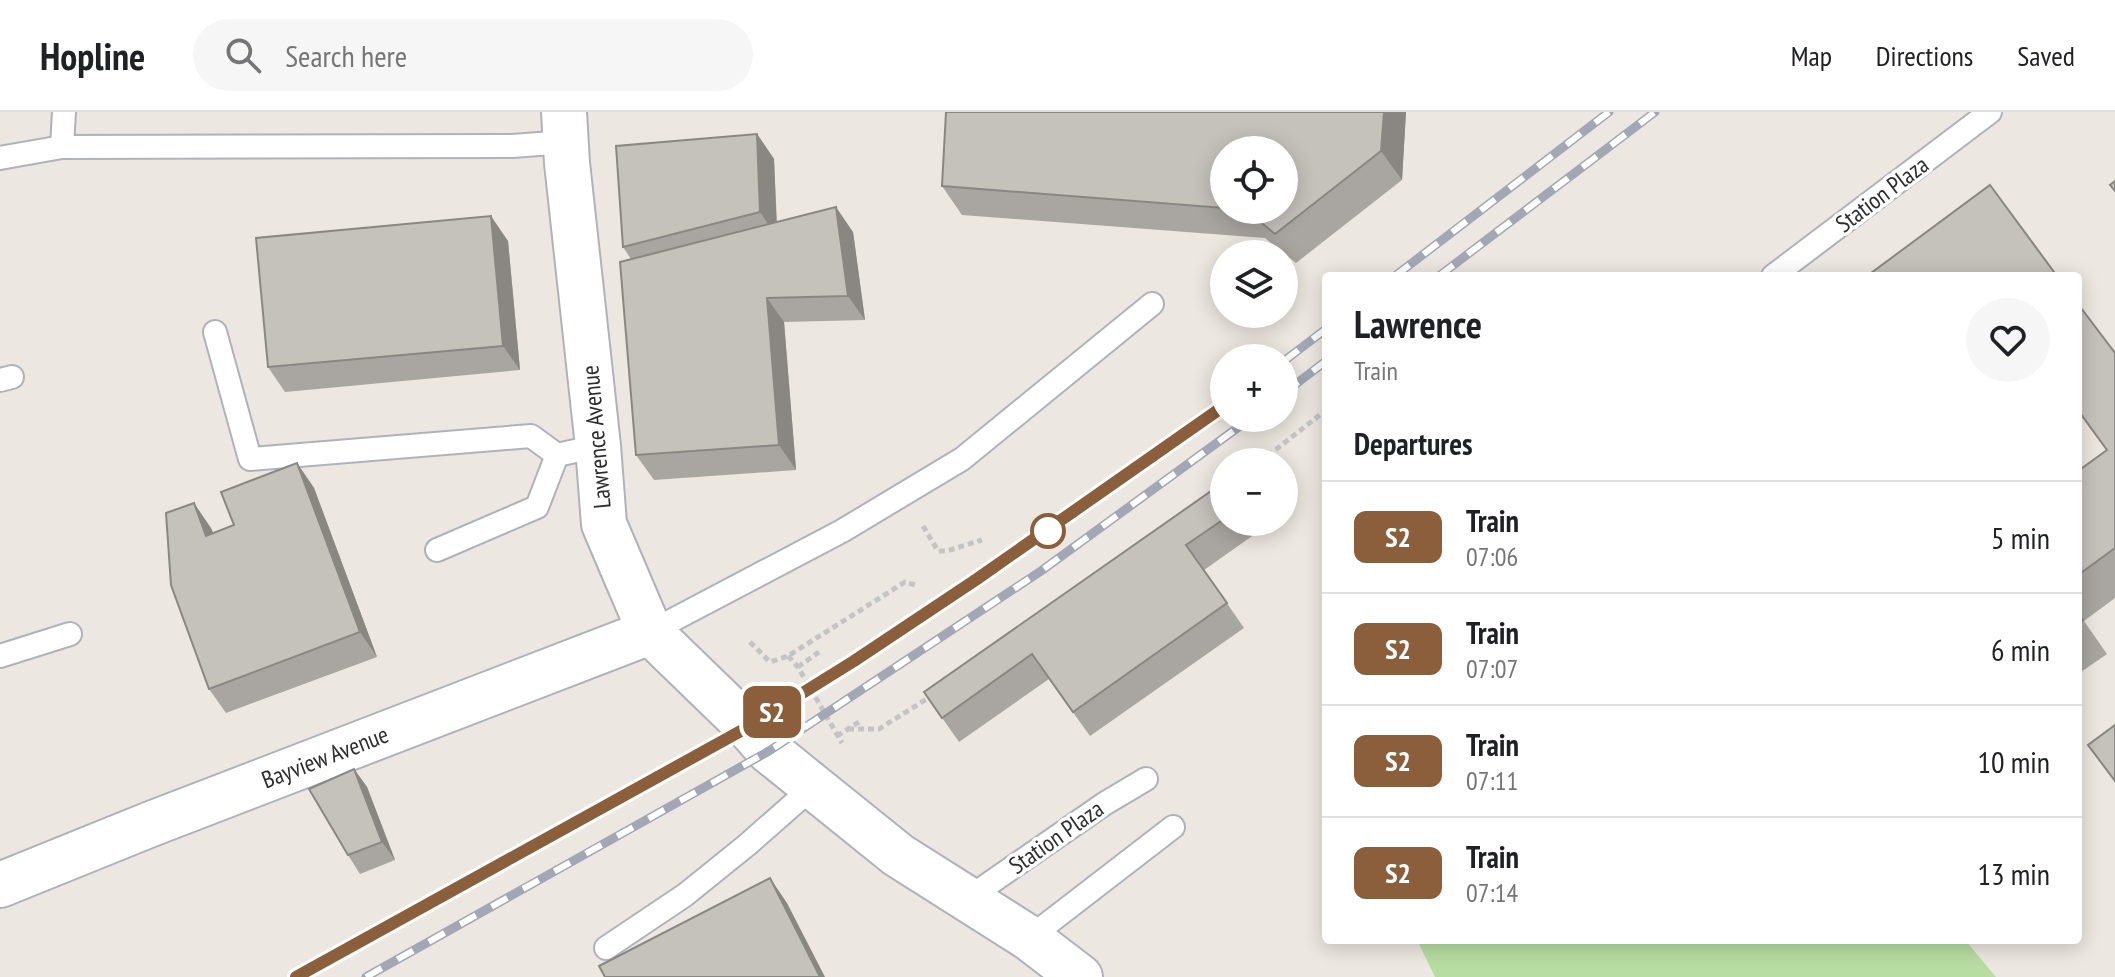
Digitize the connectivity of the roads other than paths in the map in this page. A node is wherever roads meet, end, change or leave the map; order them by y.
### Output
1 (64, 112) edge
2 (1990, 112) edge
3 (565, 127) edge
4 (62, 147) junction
5 (0, 158) edge
6 (1778, 272) edge
7 (1152, 304) dead end
8 (215, 332) dead end
9 (577, 451) junction
10 (437, 550) dead end
11 (650, 632) junction
12 (70, 634) dead end
13 (0, 656) edge
14 (1146, 779) dead end
15 (814, 786) junction
16 (1173, 827) dead end
17 (0, 885) edge
18 (967, 899) junction
19 (1029, 938) junction
20 (606, 948) dead end
21 (1075, 976) edge

1 - 4 lane
2 - 6 lane, Station Plaza
3 - 4 lane
3 - 9 street, Lawrence Avenue
4 - 5 lane
7 - 11 lane
8 - 9 lane
9 - 10 lane
9 - 11 street, Lawrence Avenue
11 - 15 street, Lawrence Avenue
11 - 17 street, Bayview Avenue
12 - 13 lane
14 - 18 lane, Station Plaza
15 - 18 street, Lawrence Avenue
15 - 20 lane
16 - 19 lane
18 - 19 street, Lawrence Avenue
19 - 21 street, Lawrence Avenue

